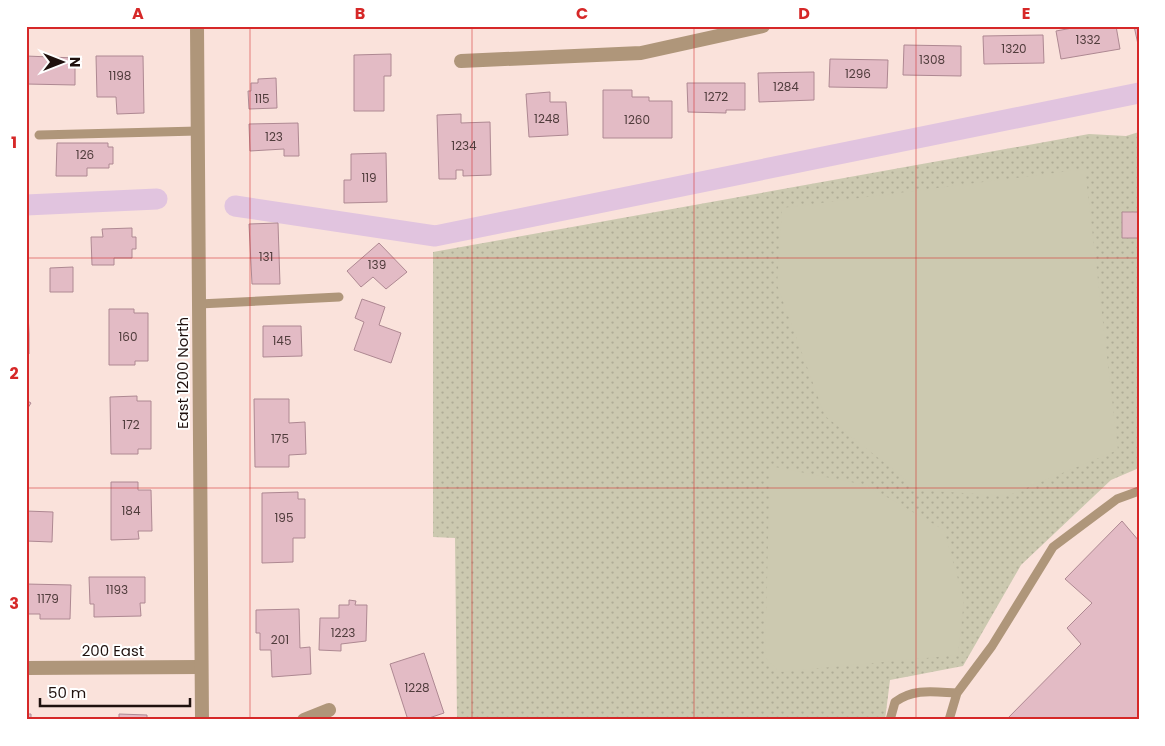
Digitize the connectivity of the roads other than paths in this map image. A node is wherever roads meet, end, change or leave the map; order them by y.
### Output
1 (197, 26) edge
2 (763, 26) edge
3 (461, 61) dead end
4 (198, 131) junction
5 (39, 135) dead end
6 (339, 297) dead end
7 (199, 304) junction
8 (1139, 491) edge
9 (200, 667) junction
10 (26, 668) edge
11 (957, 693) junction
12 (329, 710) dead end
13 (202, 720) edge
14 (304, 720) edge
15 (890, 720) edge
16 (949, 720) edge

1 - 4 street, East 1200 North
2 - 3 street
4 - 5 lane
4 - 7 street, East 1200 North
6 - 7 lane
7 - 9 street, East 1200 North
8 - 11 lane
9 - 10 street, 200 East
9 - 13 street, East 1200 North
11 - 15 lane
11 - 16 lane
12 - 14 street

